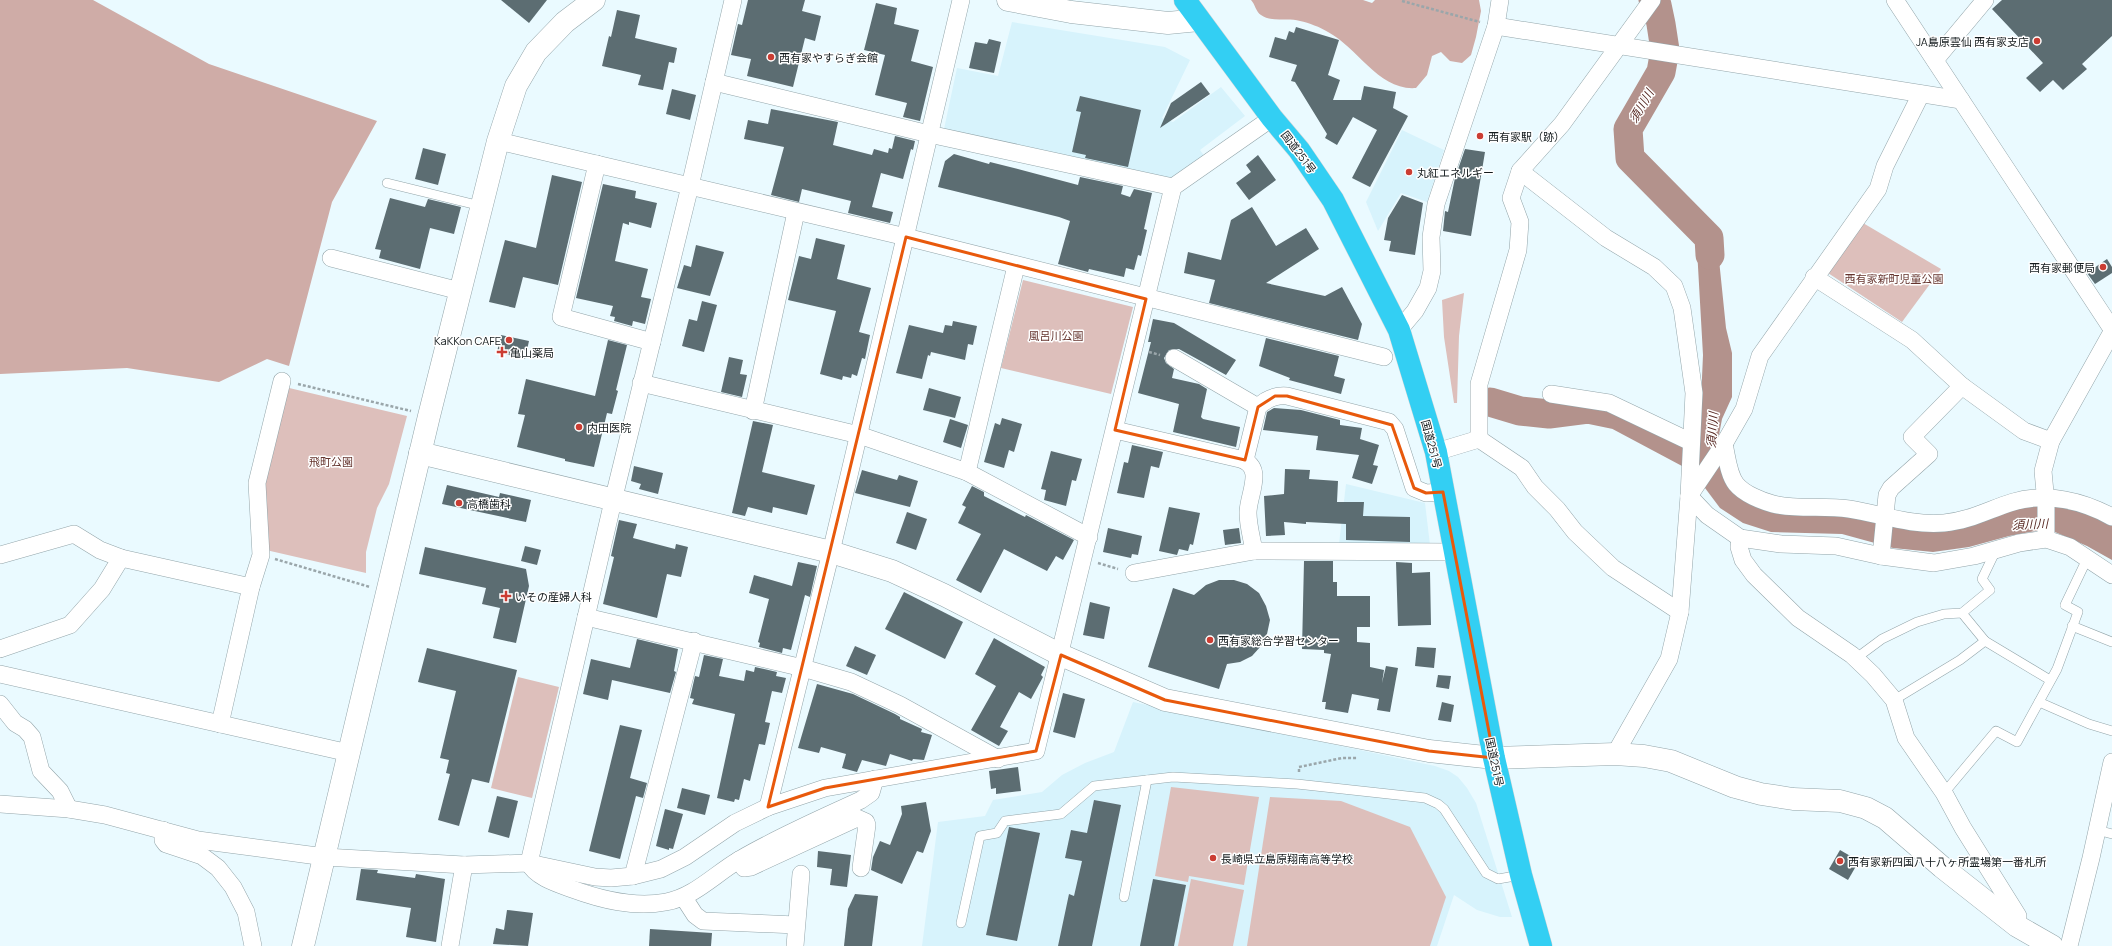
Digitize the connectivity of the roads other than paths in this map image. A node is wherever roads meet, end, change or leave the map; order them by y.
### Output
1 (594, 0) edge
2 (733, 0) edge
3 (961, 0) edge
4 (1008, 0) edge
5 (1185, 0) edge
6 (1489, 0) edge
7 (1895, 0) edge
8 (1984, 0) edge
9 (1650, 3) edge
10 (1498, 14) edge
11 (1199, 20) junction
12 (1618, 46) junction
13 (1935, 60) junction
14 (714, 82) junction
15 (1920, 94) junction
16 (1961, 100) junction
17 (1272, 118) junction
18 (929, 134) junction
19 (498, 141) junction
20 (597, 164) junction
21 (1520, 171) junction
22 (387, 183) dead end
23 (690, 186) junction
24 (1173, 187) junction
25 (482, 206) junction
26 (796, 212) junction
27 (906, 237) junction
28 (331, 258) dead end
29 (1016, 266) junction
30 (1814, 277) junction
31 (460, 292) junction
32 (1146, 299) junction
33 (1399, 330) junction
34 (2112, 330) edge
35 (652, 342) junction
36 (1384, 357) dead end
37 (1174, 358) dead end
38 (282, 380) road end
39 (641, 383) junction
40 (1962, 386) junction
41 (1551, 394) dead end
42 (1258, 407) junction
43 (753, 410) junction
44 (1115, 430) junction
45 (859, 435) junction
46 (1479, 439) junction
47 (2051, 442) junction
48 (1723, 446) junction
49 (1691, 451) junction
50 (1436, 452) junction
51 (420, 453) junction
52 (1245, 460) junction
53 (967, 472) junction
54 (1693, 490) junction
55 (1443, 492) junction
56 (2046, 500) junction
57 (613, 501) junction
58 (2112, 517) edge
59 (1884, 519) junction
60 (1089, 537) junction
61 (2046, 537) junction
62 (1740, 538) junction
63 (1997, 549) junction
64 (1254, 551) junction
65 (831, 552) junction
66 (1455, 552) junction
67 (1881, 553) junction
68 (0, 555) edge
69 (121, 558) junction
70 (2087, 559) junction
71 (1134, 573) road end
72 (2112, 576) edge
73 (251, 587) junction
74 (1680, 612) junction
75 (1962, 613) junction
76 (586, 617) junction
77 (2072, 626) junction
78 (694, 641) junction
79 (1985, 641) junction
80 (2112, 642) edge
81 (0, 649) edge
82 (1061, 655) junction
83 (1855, 659) junction
84 (803, 668) junction
85 (0, 674) edge
86 (2050, 680) junction
87 (1894, 700) junction
88 (2039, 702) junction
89 (0, 704) edge
90 (220, 724) junction
91 (2112, 731) edge
92 (349, 753) junction
93 (1615, 754) junction
94 (1494, 758) junction
95 (998, 759) junction
96 (2112, 762) edge
97 (875, 779) junction
98 (1147, 780) junction
99 (1944, 793) junction
100 (0, 804) edge
101 (768, 806) junction
102 (69, 809) junction
103 (163, 830) junction
104 (2105, 832) edge
105 (325, 857) junction
106 (739, 860) junction
107 (529, 863) junction
108 (464, 865) junction
109 (861, 868) dead end
110 (801, 874) dead end
111 (633, 876) junction
112 (1521, 876) junction
113 (1124, 897) dead end
114 (684, 898) junction
115 (961, 923) dead end
116 (796, 925) junction
117 (2017, 926) junction
118 (253, 946) edge
119 (303, 946) edge
120 (450, 946) edge
121 (794, 946) edge
122 (1541, 946) edge
123 (2052, 946) edge
124 (2069, 946) edge

1 - 19 street
2 - 14 street
3 - 18 street
4 - 11 street
5 - 11 highway, 国道251号
6 - 10 street
7 - 13 street
8 - 13 street
9 - 12 street
10 - 12 street
10 - 33 street
11 - 17 highway, 国道251号
12 - 15 street
12 - 21 street
13 - 16 street
14 - 18 street
14 - 23 street
15 - 16 street
15 - 30 street
16 - 34 street
17 - 24 street
17 - 33 highway, 国道251号
18 - 24 street
18 - 27 street
19 - 20 street
19 - 25 street
20 - 23 street
20 - 35 street
21 - 46 street
21 - 49 street
22 - 25 lane
23 - 26 street
23 - 35 street
24 - 32 street
25 - 31 street
26 - 27 street
26 - 43 street
27 - 29 street
27 - 45 street
28 - 31 street
29 - 32 street
29 - 53 street
30 - 40 street
30 - 48 street
31 - 51 street
32 - 36 street
32 - 44 street
33 - 50 highway, 国道251号
34 - 47 street
35 - 39 street
37 - 42 street
38 - 73 street
39 - 43 street
39 - 57 street
40 - 47 street
40 - 59 street
41 - 49 street
42 - 52 street
42 - 55 street
43 - 45 street
44 - 52 street
44 - 60 street
45 - 53 street
45 - 65 street
46 - 50 street
46 - 74 street
47 - 56 street
48 - 54 street
48 - 59 street
49 - 54 street
50 - 55 highway, 国道251号
51 - 57 street
51 - 92 street
52 - 64 street
53 - 60 street
54 - 62 street
54 - 74 street
55 - 66 highway, 国道251号
56 - 58 street
56 - 59 street
56 - 61 street
57 - 65 street
57 - 76 street
59 - 67 street
60 - 82 street
61 - 63 street
61 - 70 street
62 - 67 street
62 - 83 street
63 - 67 street
63 - 75 lane
64 - 66 street
64 - 71 street
65 - 82 street
65 - 84 street
66 - 94 highway, 国道251号
68 - 69 street
69 - 73 street
69 - 81 street
70 - 72 street
70 - 77 lane
73 - 90 street
74 - 93 street
75 - 79 lane
75 - 83 lane
76 - 78 street
76 - 107 street
77 - 80 lane
77 - 86 lane
78 - 84 street
78 - 111 street
79 - 86 lane
79 - 87 lane
82 - 94 street
82 - 95 street
83 - 87 street
84 - 95 street
84 - 101 street
85 - 90 street
86 - 88 lane
87 - 99 street
88 - 91 lane
88 - 99 lane
89 - 102 street
90 - 92 street
92 - 105 street
93 - 94 street
93 - 117 street
94 - 112 highway, 国道251号
95 - 97 street
96 - 104 street
97 - 101 street
97 - 106 street
98 - 112 lane
98 - 113 lane
98 - 115 lane
99 - 117 street
100 - 102 street
101 - 111 street
102 - 103 street
103 - 105 street
103 - 118 street
104 - 124 street
105 - 108 street
105 - 119 street
106 - 109 street
106 - 114 street
107 - 108 street
107 - 111 street
107 - 114 street
108 - 120 street
110 - 116 street
112 - 122 highway, 国道251号
114 - 116 street
116 - 121 street
117 - 123 street

